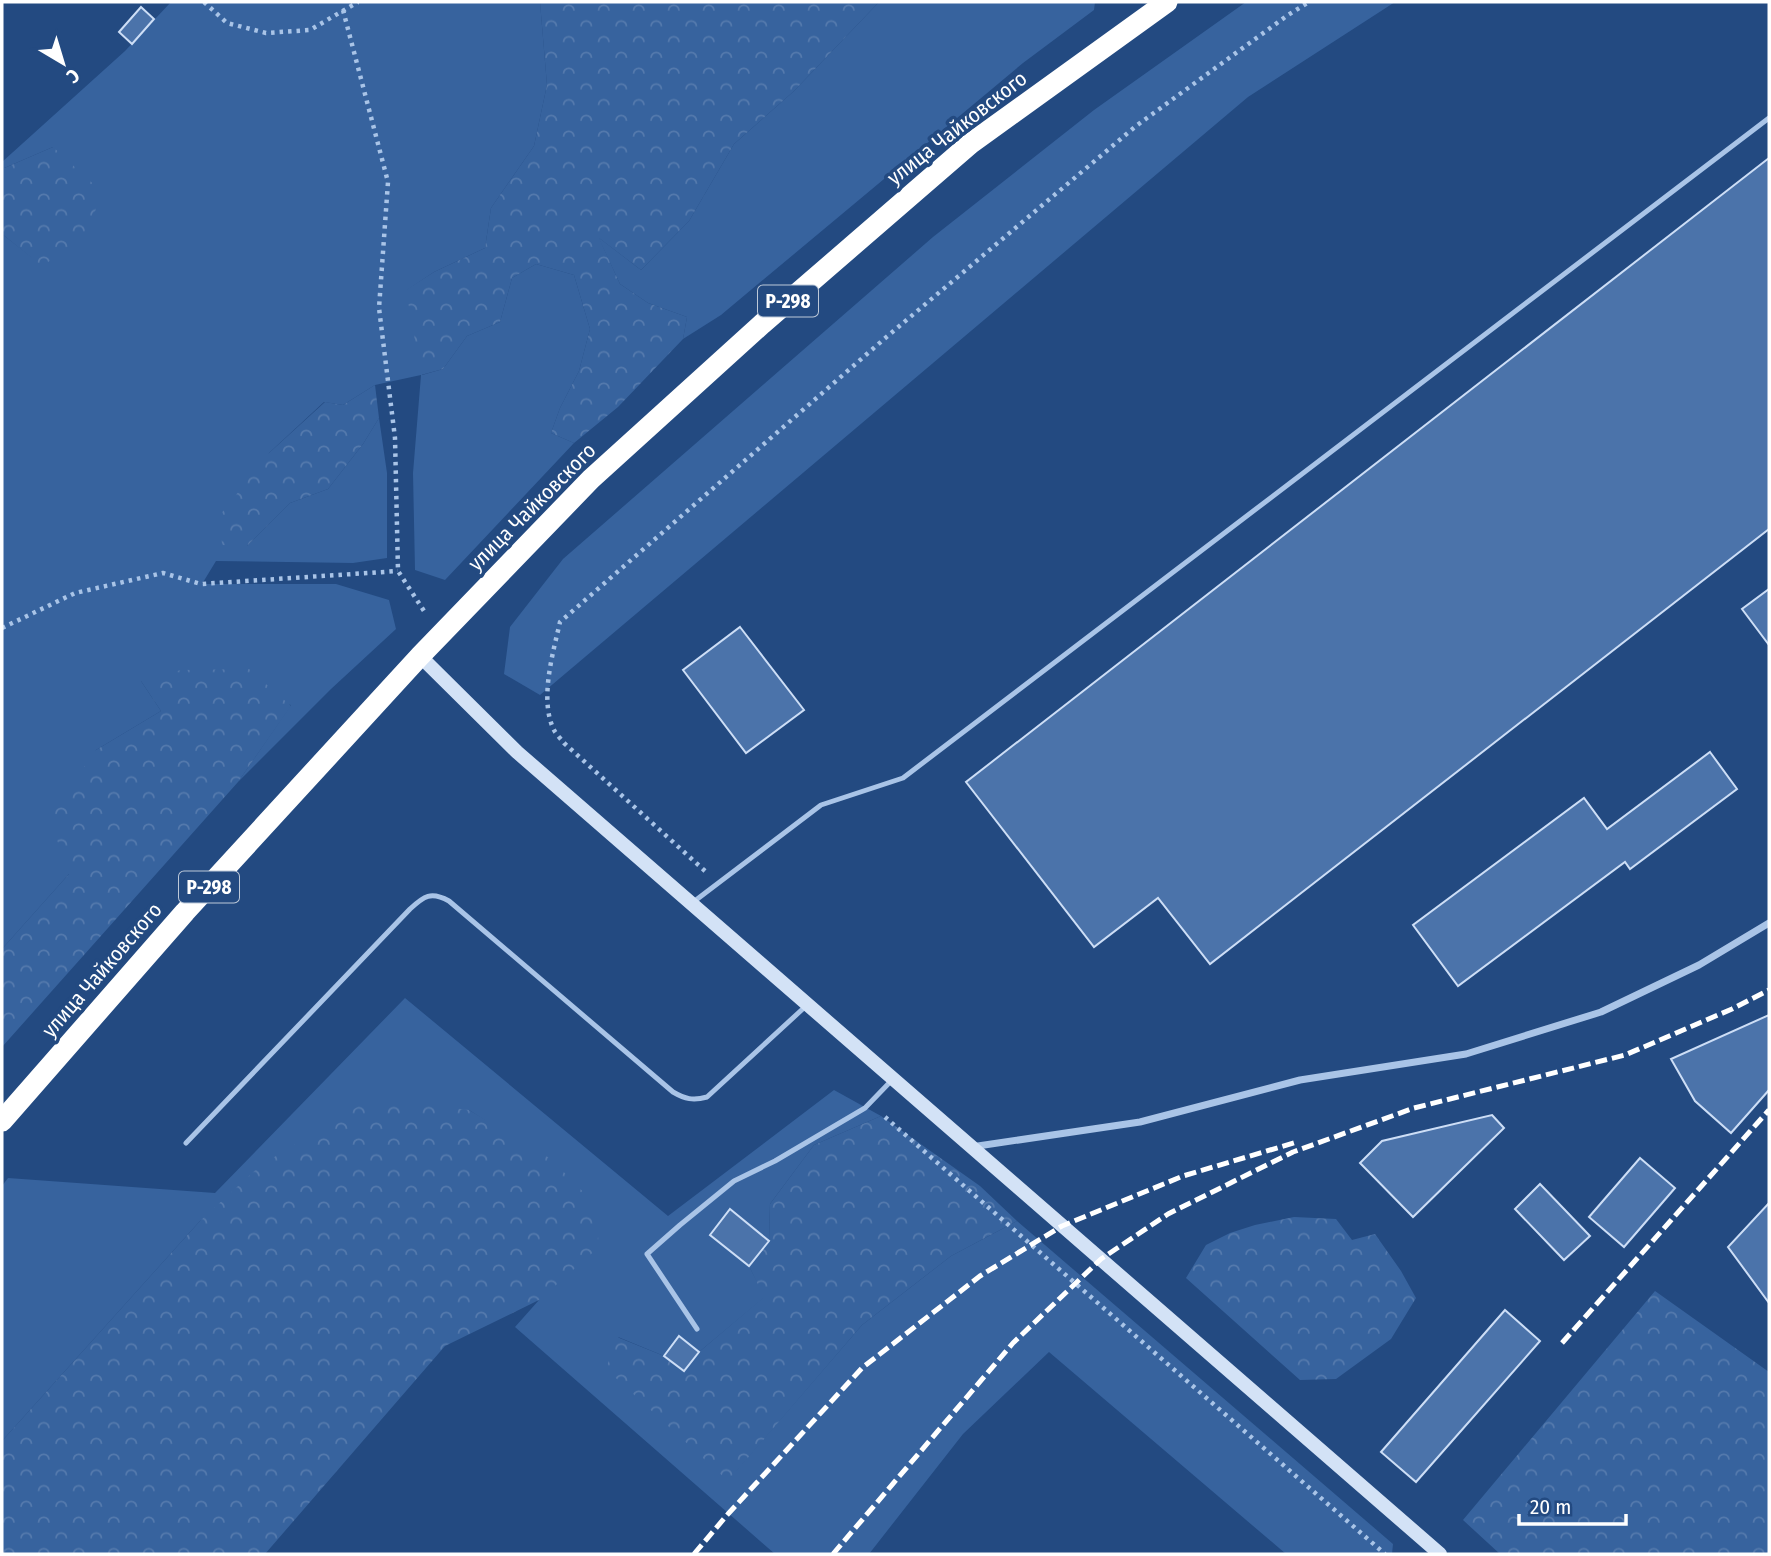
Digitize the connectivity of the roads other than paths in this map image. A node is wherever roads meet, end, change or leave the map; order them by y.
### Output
1 (1167, 2) edge
2 (1769, 117) edge
3 (420, 656) junction
4 (691, 903) junction
5 (1769, 923) edge
6 (807, 1005) junction
7 (893, 1079) junction
8 (2, 1121) edge
9 (186, 1143) dead end
10 (971, 1147) junction
11 (697, 1329) dead end
12 (1440, 1554) edge

1 - 3 highway, улица Чайковского / Р-298
2 - 4 lane
3 - 4 street
3 - 8 highway, улица Чайковского / Р-298
4 - 6 street
5 - 10 street
6 - 7 street
6 - 9 lane
7 - 10 street
7 - 11 lane
10 - 12 street

